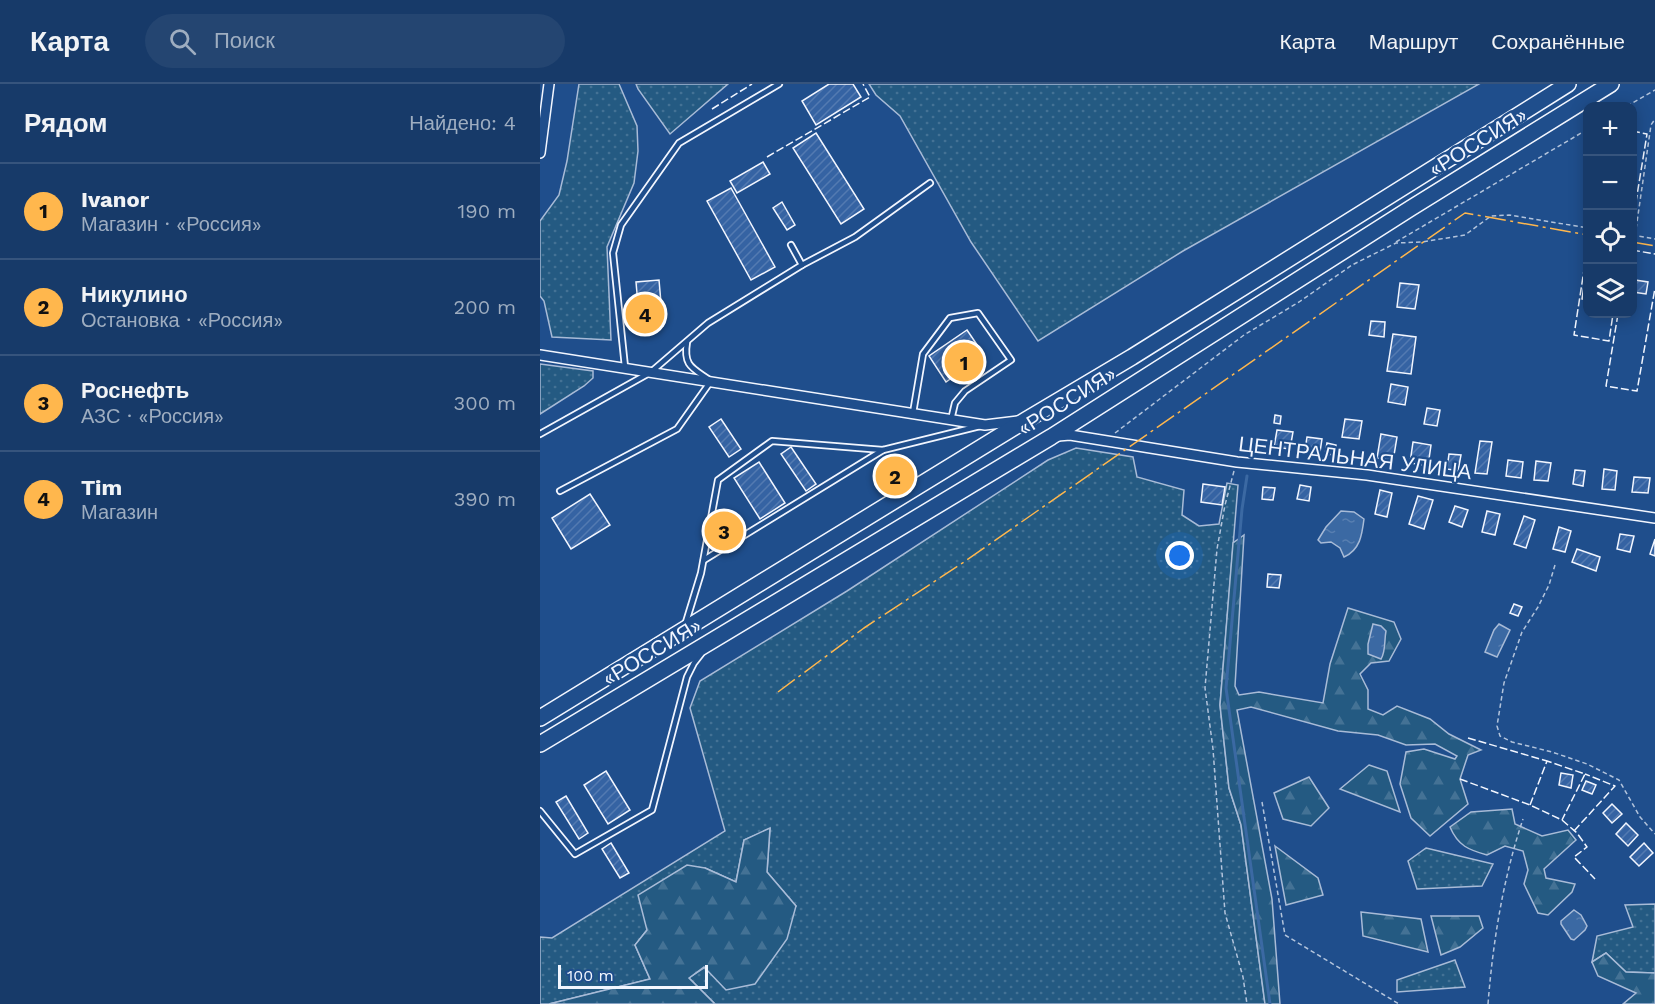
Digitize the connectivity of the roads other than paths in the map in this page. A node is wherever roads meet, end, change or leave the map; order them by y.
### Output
1 (549, 84) edge
2 (779, 84) edge
3 (1568, 84) edge
4 (1611, 84) edge
5 (540, 153) edge
6 (930, 183) dead end
7 (791, 245) dead end
8 (802, 266) junction
9 (687, 341) junction
10 (540, 355) edge
11 (625, 368) junction
12 (651, 372) junction
13 (711, 381) junction
14 (913, 414) junction
15 (951, 420) junction
16 (1026, 420) junction
17 (985, 425) junction
18 (540, 434) edge
19 (1051, 437) junction
20 (883, 450) junction
21 (560, 491) dead end
22 (1655, 518) edge
23 (703, 560) junction
24 (684, 630) junction
25 (711, 642) junction
26 (540, 718) edge
27 (540, 744) edge
28 (540, 811) edge

1 - 5 street
2 - 11 lane
3 - 16 highway, «РОССИЯ»
4 - 19 highway, «РОССИЯ»
6 - 8 lane
7 - 8 lane
8 - 9 lane
9 - 12 lane
9 - 13 lane
10 - 11 street
11 - 12 street
12 - 13 street
12 - 18 lane
13 - 14 street
13 - 21 lane
14 - 15 street
14 - 15 lane
15 - 17 street
16 - 17 street
16 - 24 highway, «РОССИЯ»
17 - 20 lane
19 - 22 street, ЦЕНТРАЛЬНАЯ УЛИЦА
19 - 25 highway, «РОССИЯ»
20 - 23 lane
20 - 23 lane
23 - 24 lane
24 - 26 highway, «РОССИЯ»
25 - 27 highway, «РОССИЯ»
25 - 28 lane

